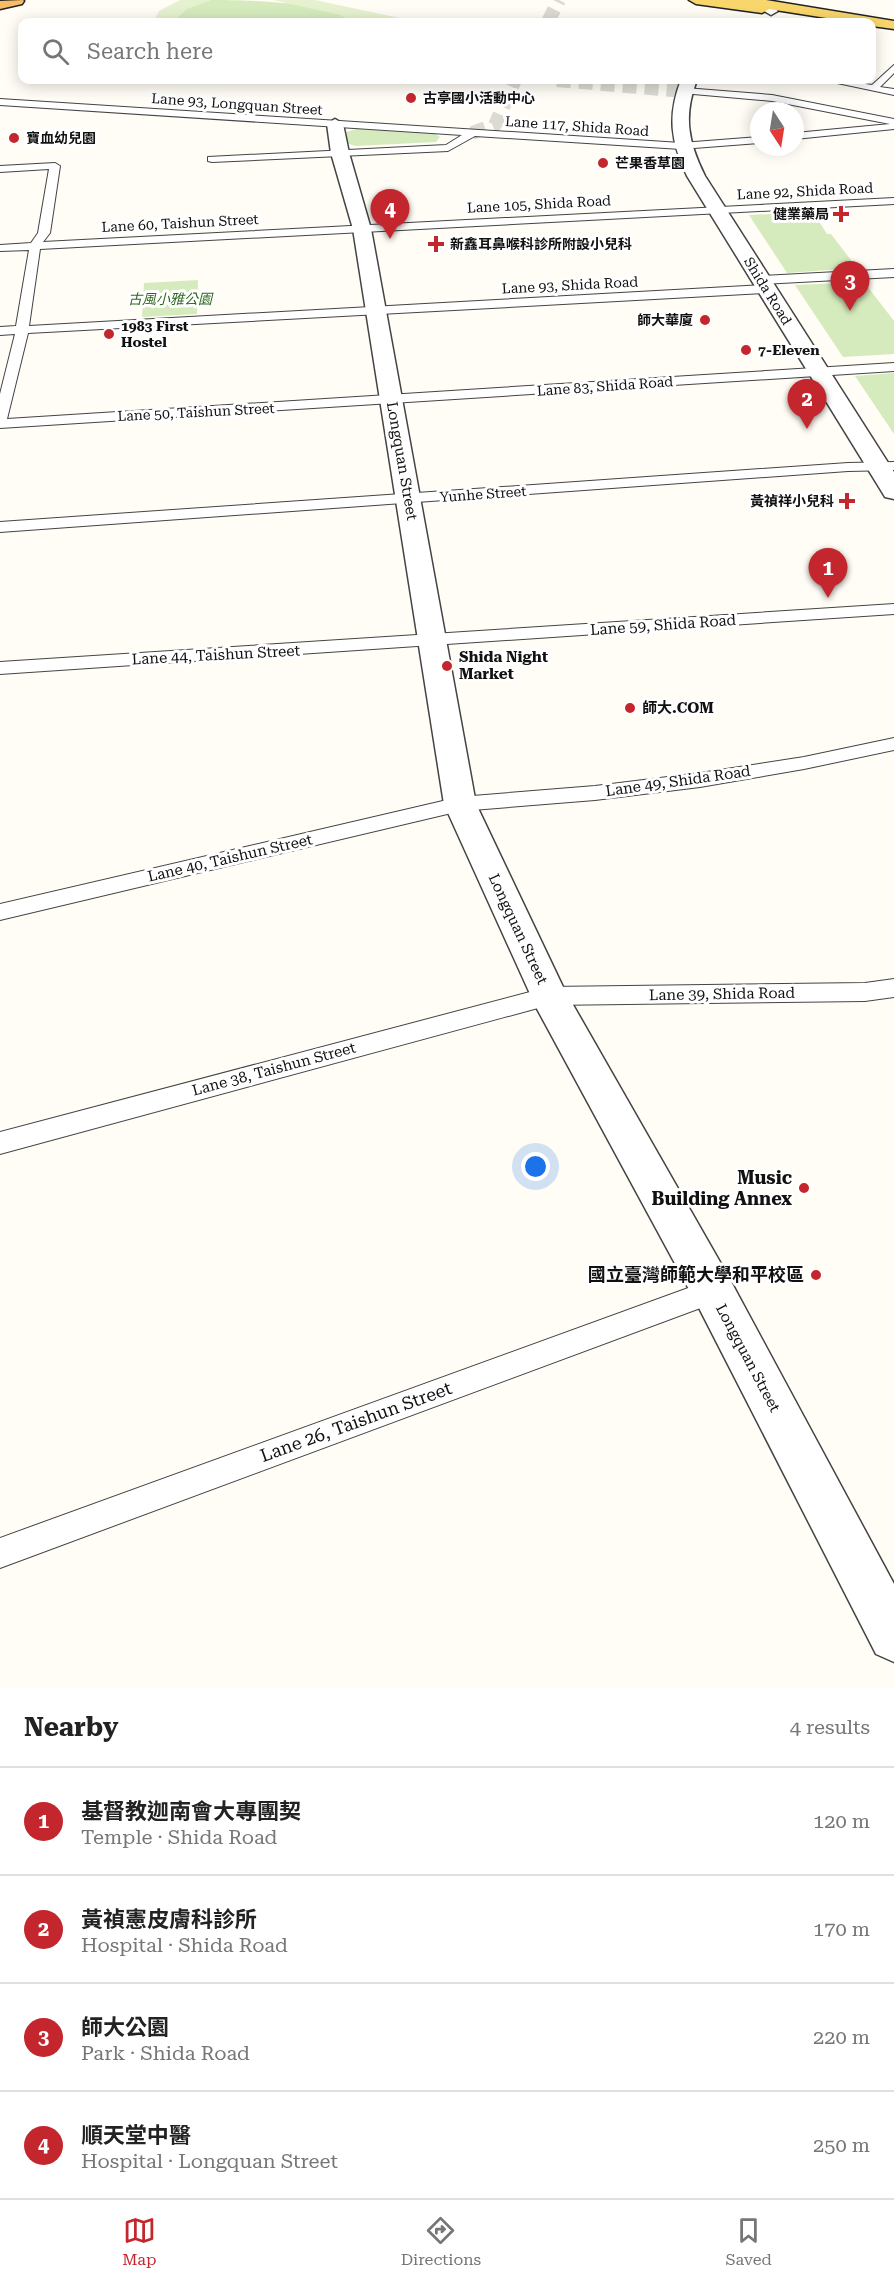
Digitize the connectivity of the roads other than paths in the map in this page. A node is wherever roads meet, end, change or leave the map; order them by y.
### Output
1 (696, 0) edge
2 (740, 0) edge
3 (804, 0) edge
4 (17, 1) edge
5 (766, 3) edge
6 (0, 5) edge
7 (894, 15) edge
8 (757, 18) edge
9 (822, 18) edge
10 (862, 18) edge
11 (876, 20) edge
12 (894, 23) edge
13 (876, 29) edge
14 (894, 32) edge
15 (894, 68) edge
16 (851, 84) edge
17 (687, 85) edge
18 (874, 88) junction
19 (894, 92) edge
20 (0, 102) edge
21 (894, 122) edge
22 (335, 124) junction
23 (894, 127) edge
24 (472, 133) junction
25 (804, 135) edge
26 (750, 141) edge
27 (681, 146) junction
28 (340, 153) junction
29 (212, 159) dead end
30 (0, 169) edge
31 (894, 201) edge
32 (717, 210) junction
33 (362, 229) junction
34 (35, 246) junction
35 (0, 248) edge
36 (894, 273) edge
37 (764, 285) junction
38 (376, 312) junction
39 (0, 331) edge
40 (22, 331) junction
41 (894, 367) edge
42 (819, 372) junction
43 (391, 401) junction
44 (0, 422) edge
45 (886, 467) edge
46 (894, 492) edge
47 (408, 499) junction
48 (0, 527) edge
49 (894, 609) edge
50 (432, 641) junction
51 (0, 668) edge
52 (894, 744) edge
53 (460, 804) junction
54 (0, 912) edge
55 (894, 988) edge
56 (549, 996) junction
57 (0, 1143) edge
58 (713, 1291) junction
59 (0, 1553) edge
60 (894, 1636) edge

1 - 5 main road
2 - 5 main road
3 - 7 main road
4 - 6 highway
5 - 8 street
5 - 9 main road
5 - 10 main road
11 - 12 main road
13 - 14 main road
15 - 18 lane
16 - 18 lane
17 - 21 lane
17 - 27 street, Shida Road
18 - 19 lane
20 - 22 lane, Lane 93, Longquan Street
22 - 24 lane, Lane 93, Longquan Street
22 - 28 street, Longquan Street
23 - 25 lane
24 - 27 lane, Lane 117, Shida Road
24 - 28 lane
26 - 27 lane, Lane 117, Shida Road
27 - 32 street, Shida Road
28 - 29 lane
28 - 33 street, Longquan Street
30 - 34 lane
31 - 32 lane, Lane 92, Shida Road
32 - 33 lane, Lane 105, Shida Road
32 - 37 street, Shida Road
33 - 34 lane, Lane 60, Taishun Street
33 - 38 street, Longquan Street
34 - 35 lane, Lane 60, Taishun Street
34 - 40 lane
36 - 37 lane, Lane 93, Shida Road
37 - 38 lane, Lane 93, Shida Road
37 - 42 street, Shida Road
38 - 40 lane, Lane 93, Shida Road
38 - 43 street, Longquan Street
39 - 40 lane, Lane 93, Shida Road
40 - 44 lane
41 - 42 lane, Lane 83, Shida Road
42 - 43 lane, Lane 83, Shida Road
42 - 45 street, Shida Road
43 - 44 lane, Lane 50, Taishun Street
43 - 47 street, Longquan Street
45 - 46 street, Shida Road
45 - 47 lane, Yunhe Street
47 - 48 lane, Yunhe Street
47 - 50 street, Longquan Street
49 - 50 lane, Lane 59, Shida Road
50 - 51 lane, Lane 44, Taishun Street
50 - 53 street, Longquan Street
52 - 53 lane, Lane 49, Shida Road
53 - 54 lane, Lane 40, Taishun Street
53 - 56 street, Longquan Street
55 - 56 lane, Lane 39, Shida Road
56 - 57 lane, Lane 38, Taishun Street
56 - 58 street, Longquan Street
58 - 59 lane, Lane 26, Taishun Street
58 - 60 street, Longquan Street

